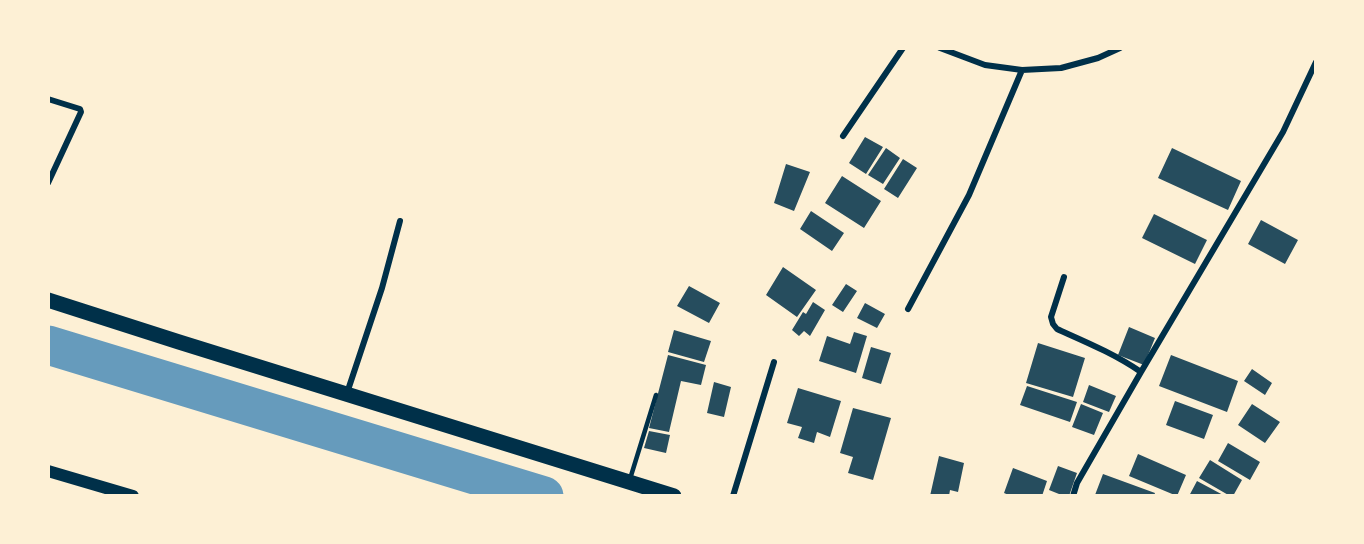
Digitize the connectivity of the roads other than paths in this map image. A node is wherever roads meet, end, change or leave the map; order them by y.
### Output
1 (903, 48) edge
2 (940, 48) edge
3 (1120, 48) edge
4 (1316, 62) edge
5 (1022, 70) junction
6 (48, 99) edge
7 (843, 136) dead end
8 (48, 183) edge
9 (399, 222) dead end
10 (1064, 277) dead end
11 (48, 300) edge
12 (908, 309) dead end
13 (774, 362) dead end
14 (1141, 372) junction
15 (346, 393) junction
16 (656, 395) dead end
17 (48, 471) edge
18 (629, 482) junction
19 (133, 496) edge
20 (674, 496) edge
21 (734, 496) edge
22 (1073, 496) edge

1 - 7 street
2 - 5 street
3 - 5 street
4 - 14 street
5 - 12 street
6 - 8 street
9 - 15 street
10 - 14 street
11 - 15 main road
13 - 21 street
14 - 22 street
15 - 18 main road
16 - 18 lane
17 - 19 main road
18 - 20 main road

